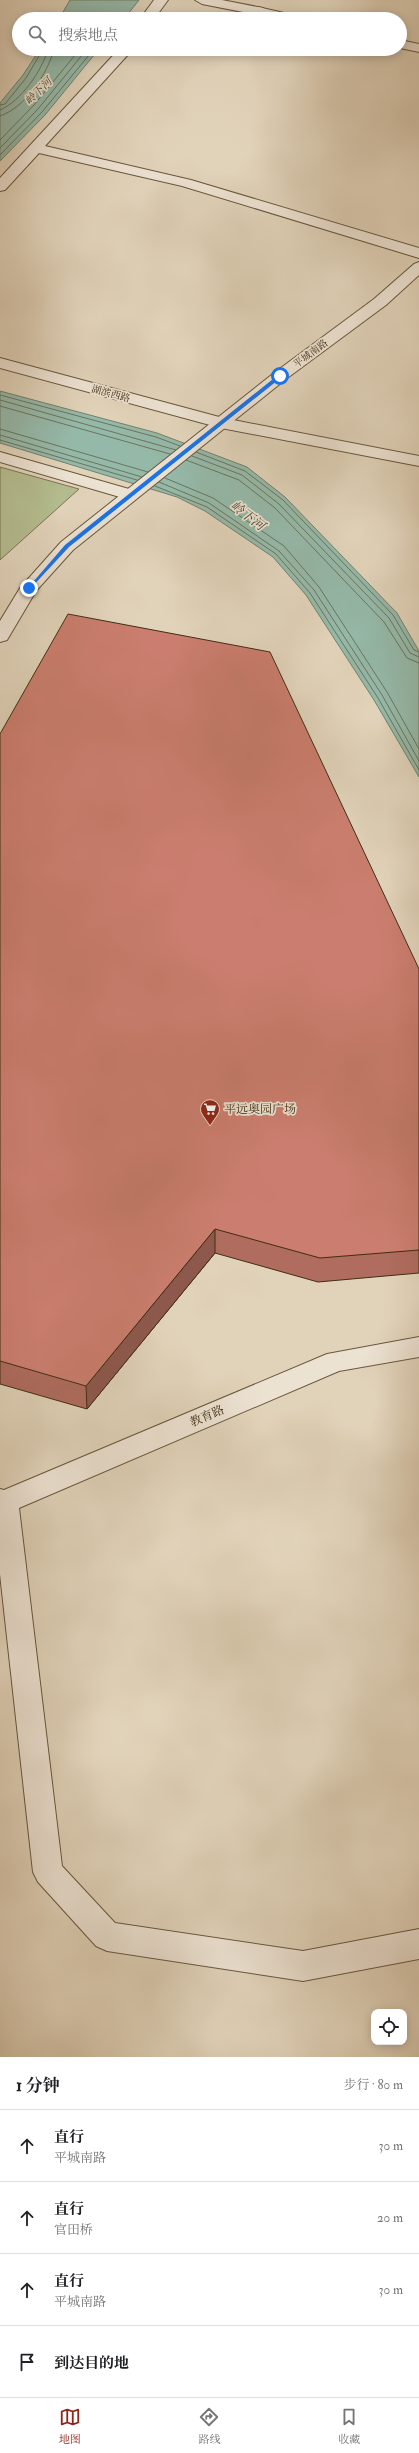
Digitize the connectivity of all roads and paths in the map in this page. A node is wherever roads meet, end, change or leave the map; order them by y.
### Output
1 (161, 0) edge
2 (202, 0) edge
3 (152, 12) edge
4 (262, 12) edge
5 (407, 45) edge
6 (419, 48) edge
7 (119, 56) edge
8 (34, 148) junction
9 (0, 187) edge
10 (419, 253) edge
11 (419, 267) edge
12 (0, 363) edge
13 (221, 423) junction
14 (0, 457) edge
15 (419, 461) edge
16 (130, 495) junction
17 (0, 636) edge
18 (419, 1347) edge
19 (3, 1501) edge
20 (419, 1944) edge

1 - 3 street
2 - 4 street
5 - 6 street
7 - 8 street
8 - 9 street
8 - 10 street
11 - 13 street, 平城南路
12 - 13 street, 湖滨西路
13 - 15 street, 湖滨西路
13 - 16 street, 平城南路
14 - 16 street
16 - 17 street
18 - 19 street, 教育路
19 - 20 street

